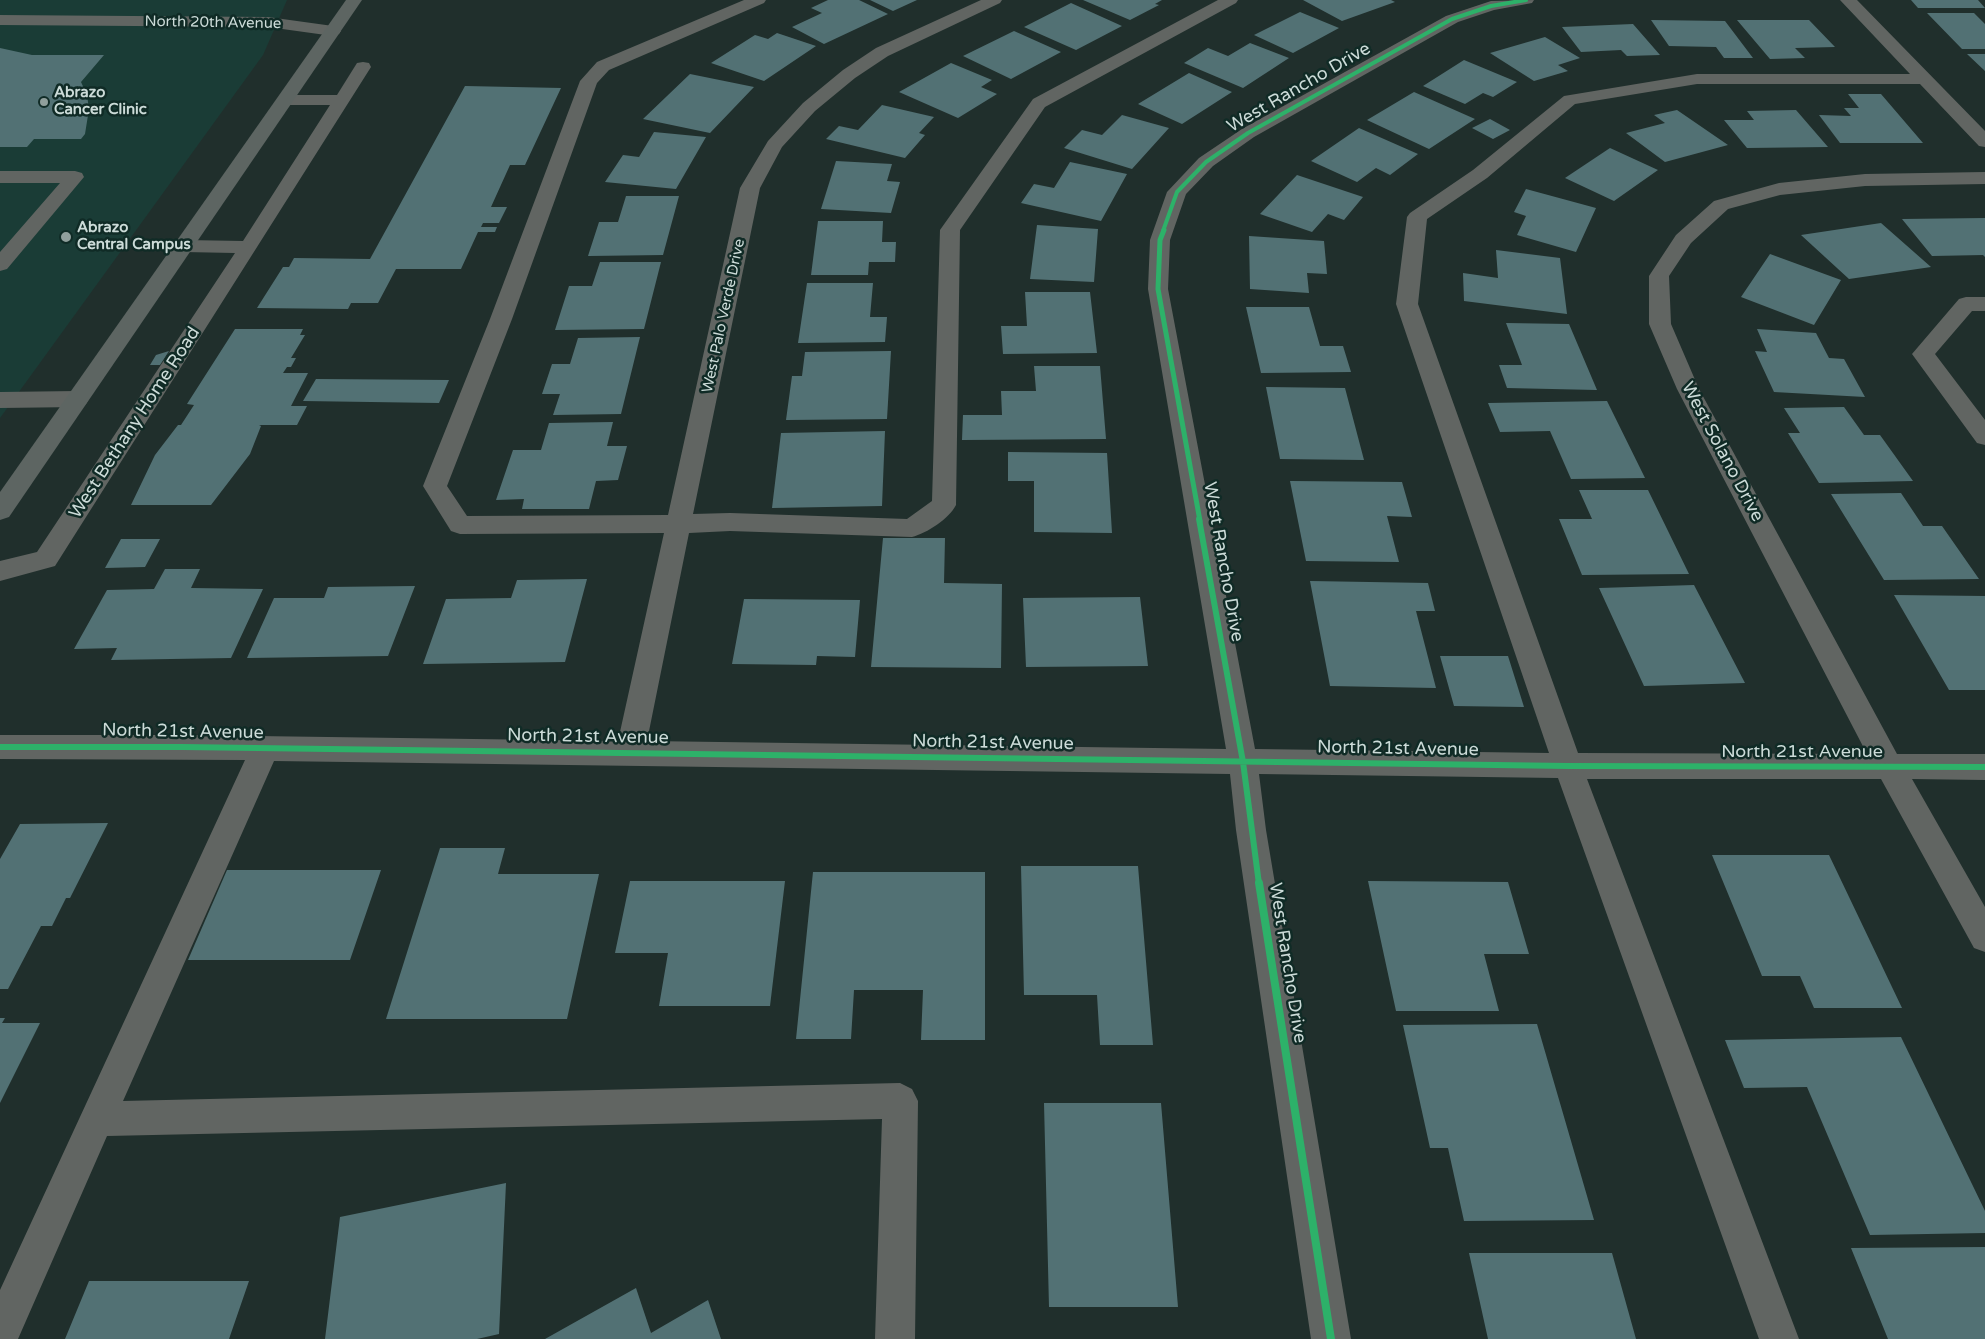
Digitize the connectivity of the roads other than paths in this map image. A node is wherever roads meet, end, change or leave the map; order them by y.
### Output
1 (354, 0) edge
2 (758, 0) edge
3 (994, 0) edge
4 (1230, 0) edge
5 (1526, 0) edge
6 (1848, 0) edge
7 (0, 20) edge
8 (333, 31) junction
9 (273, 38) dead end
10 (363, 67) dead end
11 (1924, 79) junction
12 (286, 100) junction
13 (342, 100) junction
14 (1985, 142) edge
15 (0, 177) edge
16 (1985, 178) edge
17 (184, 246) junction
18 (249, 247) junction
19 (0, 265) edge
20 (1985, 304) edge
21 (78, 399) junction
22 (0, 400) edge
23 (1985, 437) edge
24 (0, 511) edge
25 (680, 524) junction
26 (0, 571) edge
27 (0, 746) edge
28 (265, 748) junction
29 (630, 752) junction
30 (1243, 762) junction
31 (1568, 766) junction
32 (1889, 767) junction
33 (1985, 767) edge
34 (1985, 937) edge
35 (98, 1119) junction
36 (0, 1334) edge
37 (895, 1339) edge
38 (1331, 1339) edge
39 (1779, 1339) edge

1 - 8 main road
2 - 25 street
3 - 25 street, West Palo Verde Drive
4 - 25 street
5 - 30 street, West Rancho Drive
6 - 11 street
7 - 8 street, North 20th Avenue
8 - 9 street, North 20th Avenue
8 - 12 main road
10 - 13 street, West Bethany Home Road
11 - 14 street
11 - 31 street
12 - 13 street
12 - 17 main road
13 - 18 street, West Bethany Home Road
15 - 19 street
16 - 32 street, West Solano Drive
17 - 18 street
17 - 21 main road
18 - 26 street, West Bethany Home Road
20 - 23 street
21 - 22 street
21 - 24 main road
25 - 29 street, West Palo Verde Drive
27 - 28 street, North 21st Avenue
28 - 29 street, North 21st Avenue
28 - 35 street
29 - 30 street, North 21st Avenue
30 - 31 street, North 21st Avenue
30 - 38 street, West Rancho Drive
31 - 32 street, North 21st Avenue
31 - 39 street
32 - 33 street, North 21st Avenue
32 - 34 street, West Solano Drive
35 - 36 street
35 - 37 street

